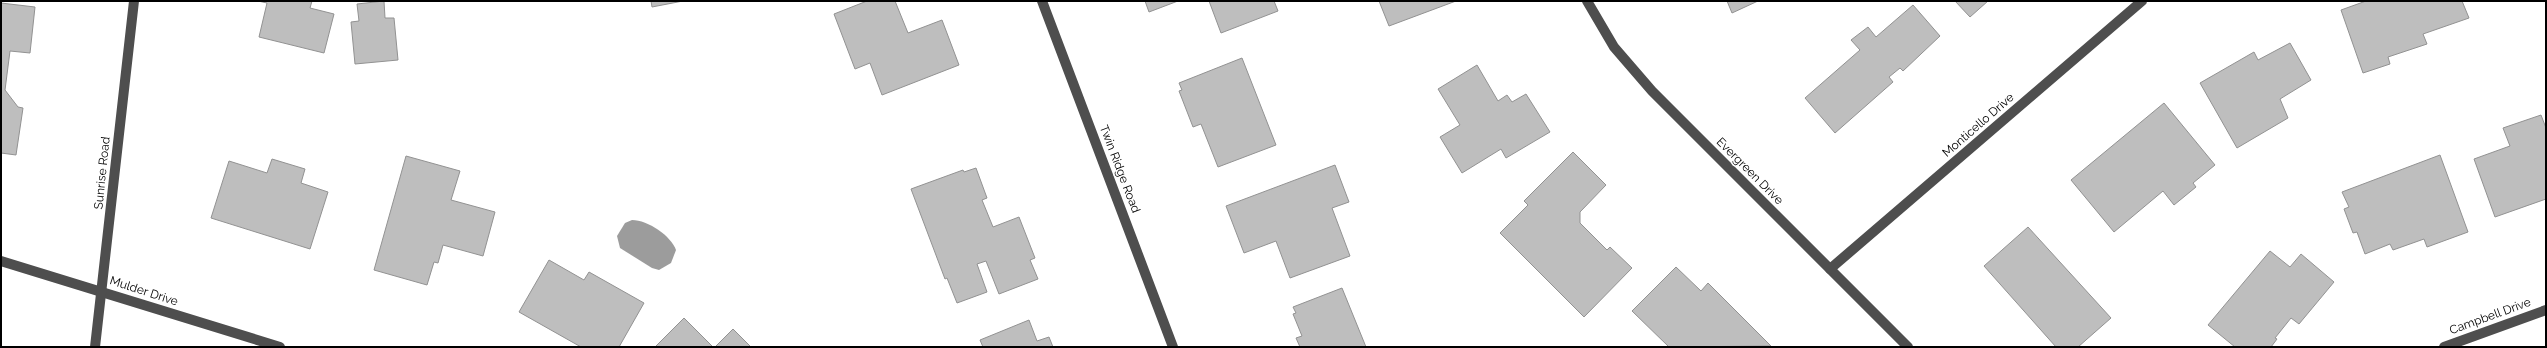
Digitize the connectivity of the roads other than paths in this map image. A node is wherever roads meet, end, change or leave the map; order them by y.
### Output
1 (134, 1) edge
2 (1042, 1) edge
3 (1587, 1) edge
4 (2142, 1) edge
5 (1, 261) edge
6 (1830, 269) junction
7 (101, 291) junction
8 (2546, 310) edge
9 (94, 347) edge
10 (280, 347) edge
11 (1174, 347) edge
12 (1908, 347) edge
13 (2444, 347) edge

1 - 7 street, Sunrise Road
2 - 11 street, Twin Ridge Road
3 - 6 street, Evergreen Drive
4 - 6 street, Monticello Drive
5 - 7 street, Mulder Drive
6 - 12 street, Evergreen Drive
7 - 9 street, Sunrise Road
7 - 10 street, Mulder Drive
8 - 13 street, Campbell Drive

